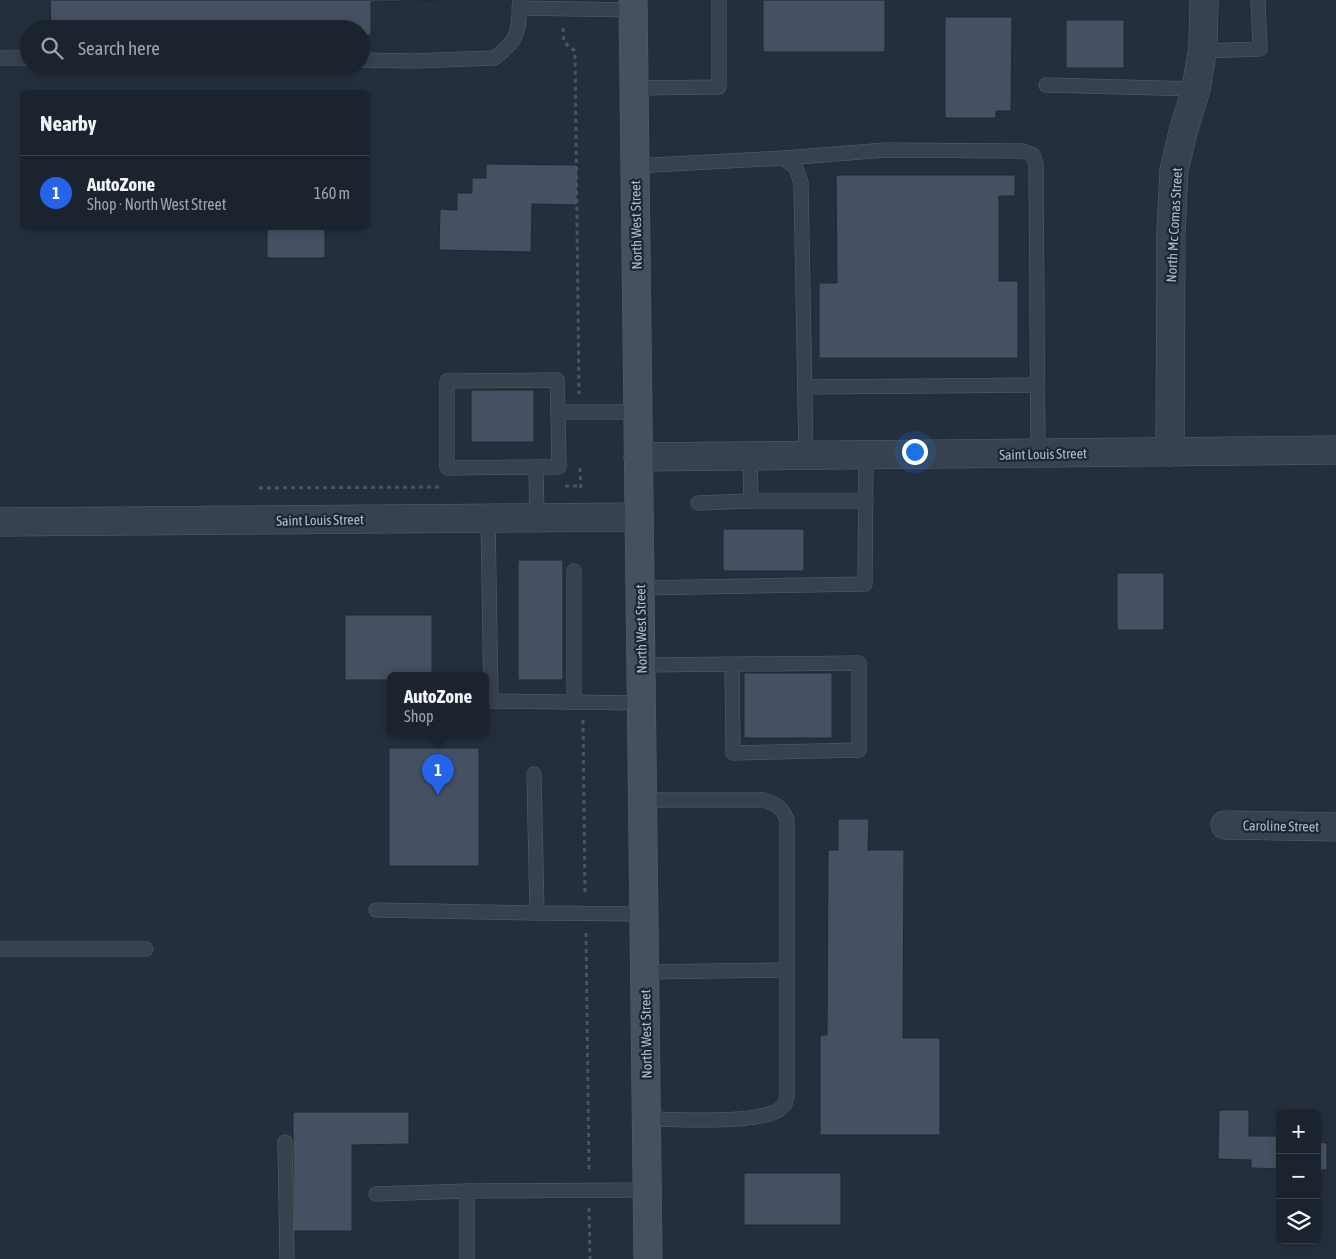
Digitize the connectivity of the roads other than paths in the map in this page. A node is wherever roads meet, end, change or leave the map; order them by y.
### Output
1 (719, 0) edge
2 (1204, 0) edge
3 (1258, 0) edge
4 (519, 4) edge
5 (633, 5) edge
6 (1202, 51) junction
7 (0, 58) edge
8 (20, 58) edge
9 (370, 60) edge
10 (1046, 85) dead end
11 (634, 88) junction
12 (1196, 89) junction
13 (784, 158) junction
14 (635, 166) junction
15 (1038, 386) junction
16 (805, 387) junction
17 (558, 412) junction
18 (638, 412) junction
19 (1336, 450) edge
20 (1170, 452) junction
21 (1038, 454) junction
22 (866, 455) junction
23 (750, 456) junction
24 (806, 456) junction
25 (638, 457) junction
26 (536, 467) junction
27 (751, 501) junction
28 (866, 501) junction
29 (698, 503) dead end
30 (639, 517) junction
31 (488, 518) junction
32 (537, 518) junction
33 (0, 522) edge
34 (574, 571) dead end
35 (640, 588) junction
36 (732, 664) junction
37 (641, 665) junction
38 (574, 702) junction
39 (642, 703) junction
40 (534, 774) dead end
41 (643, 800) junction
42 (1225, 825) dead end
43 (1336, 827) edge
44 (376, 910) dead end
45 (537, 913) junction
46 (645, 914) junction
47 (0, 949) edge
48 (146, 949) dead end
49 (787, 970) junction
50 (645, 972) junction
51 (647, 1119) junction
52 (285, 1142) dead end
53 (647, 1190) junction
54 (467, 1191) junction
55 (376, 1194) dead end
56 (287, 1259) edge
57 (468, 1259) edge
58 (648, 1259) edge

1 - 11 lane
2 - 6 street, North Mc Comas Street
3 - 6 lane
4 - 5 lane
4 - 9 lane
5 - 11 main road, North West Street
6 - 12 street, North Mc Comas Street
7 - 8 lane
10 - 12 lane
11 - 14 main road, North West Street
12 - 20 street, North Mc Comas Street
13 - 14 lane
13 - 15 lane
13 - 16 lane
14 - 18 main road, North West Street
15 - 16 lane
15 - 21 lane
16 - 24 lane
17 - 18 lane
17 - 26 lane
17 - 26 lane
18 - 25 main road, North West Street
19 - 20 street, Saint Louis Street
20 - 21 street, Saint Louis Street
21 - 22 street, Saint Louis Street
22 - 24 street, Saint Louis Street
22 - 28 lane
23 - 24 street, Saint Louis Street
23 - 25 street, Saint Louis Street
23 - 27 lane
25 - 30 main road, North West Street
26 - 32 lane
27 - 28 lane
27 - 29 lane
28 - 35 lane
30 - 32 street, Saint Louis Street
30 - 35 main road, North West Street
31 - 32 street, Saint Louis Street
31 - 33 street, Saint Louis Street
31 - 38 lane
34 - 38 lane
35 - 37 main road, North West Street
36 - 36 lane
36 - 37 lane
37 - 39 main road, North West Street
38 - 39 lane
39 - 41 main road, North West Street
40 - 45 lane
41 - 46 main road, North West Street
41 - 49 lane
42 - 43 street, Caroline Street
44 - 45 lane
45 - 46 lane
46 - 50 main road, North West Street
47 - 48 lane
49 - 50 lane
49 - 51 lane
50 - 51 main road, North West Street
51 - 53 main road, North West Street
52 - 56 lane
53 - 54 lane
53 - 58 main road, North West Street
54 - 55 lane
54 - 57 lane

